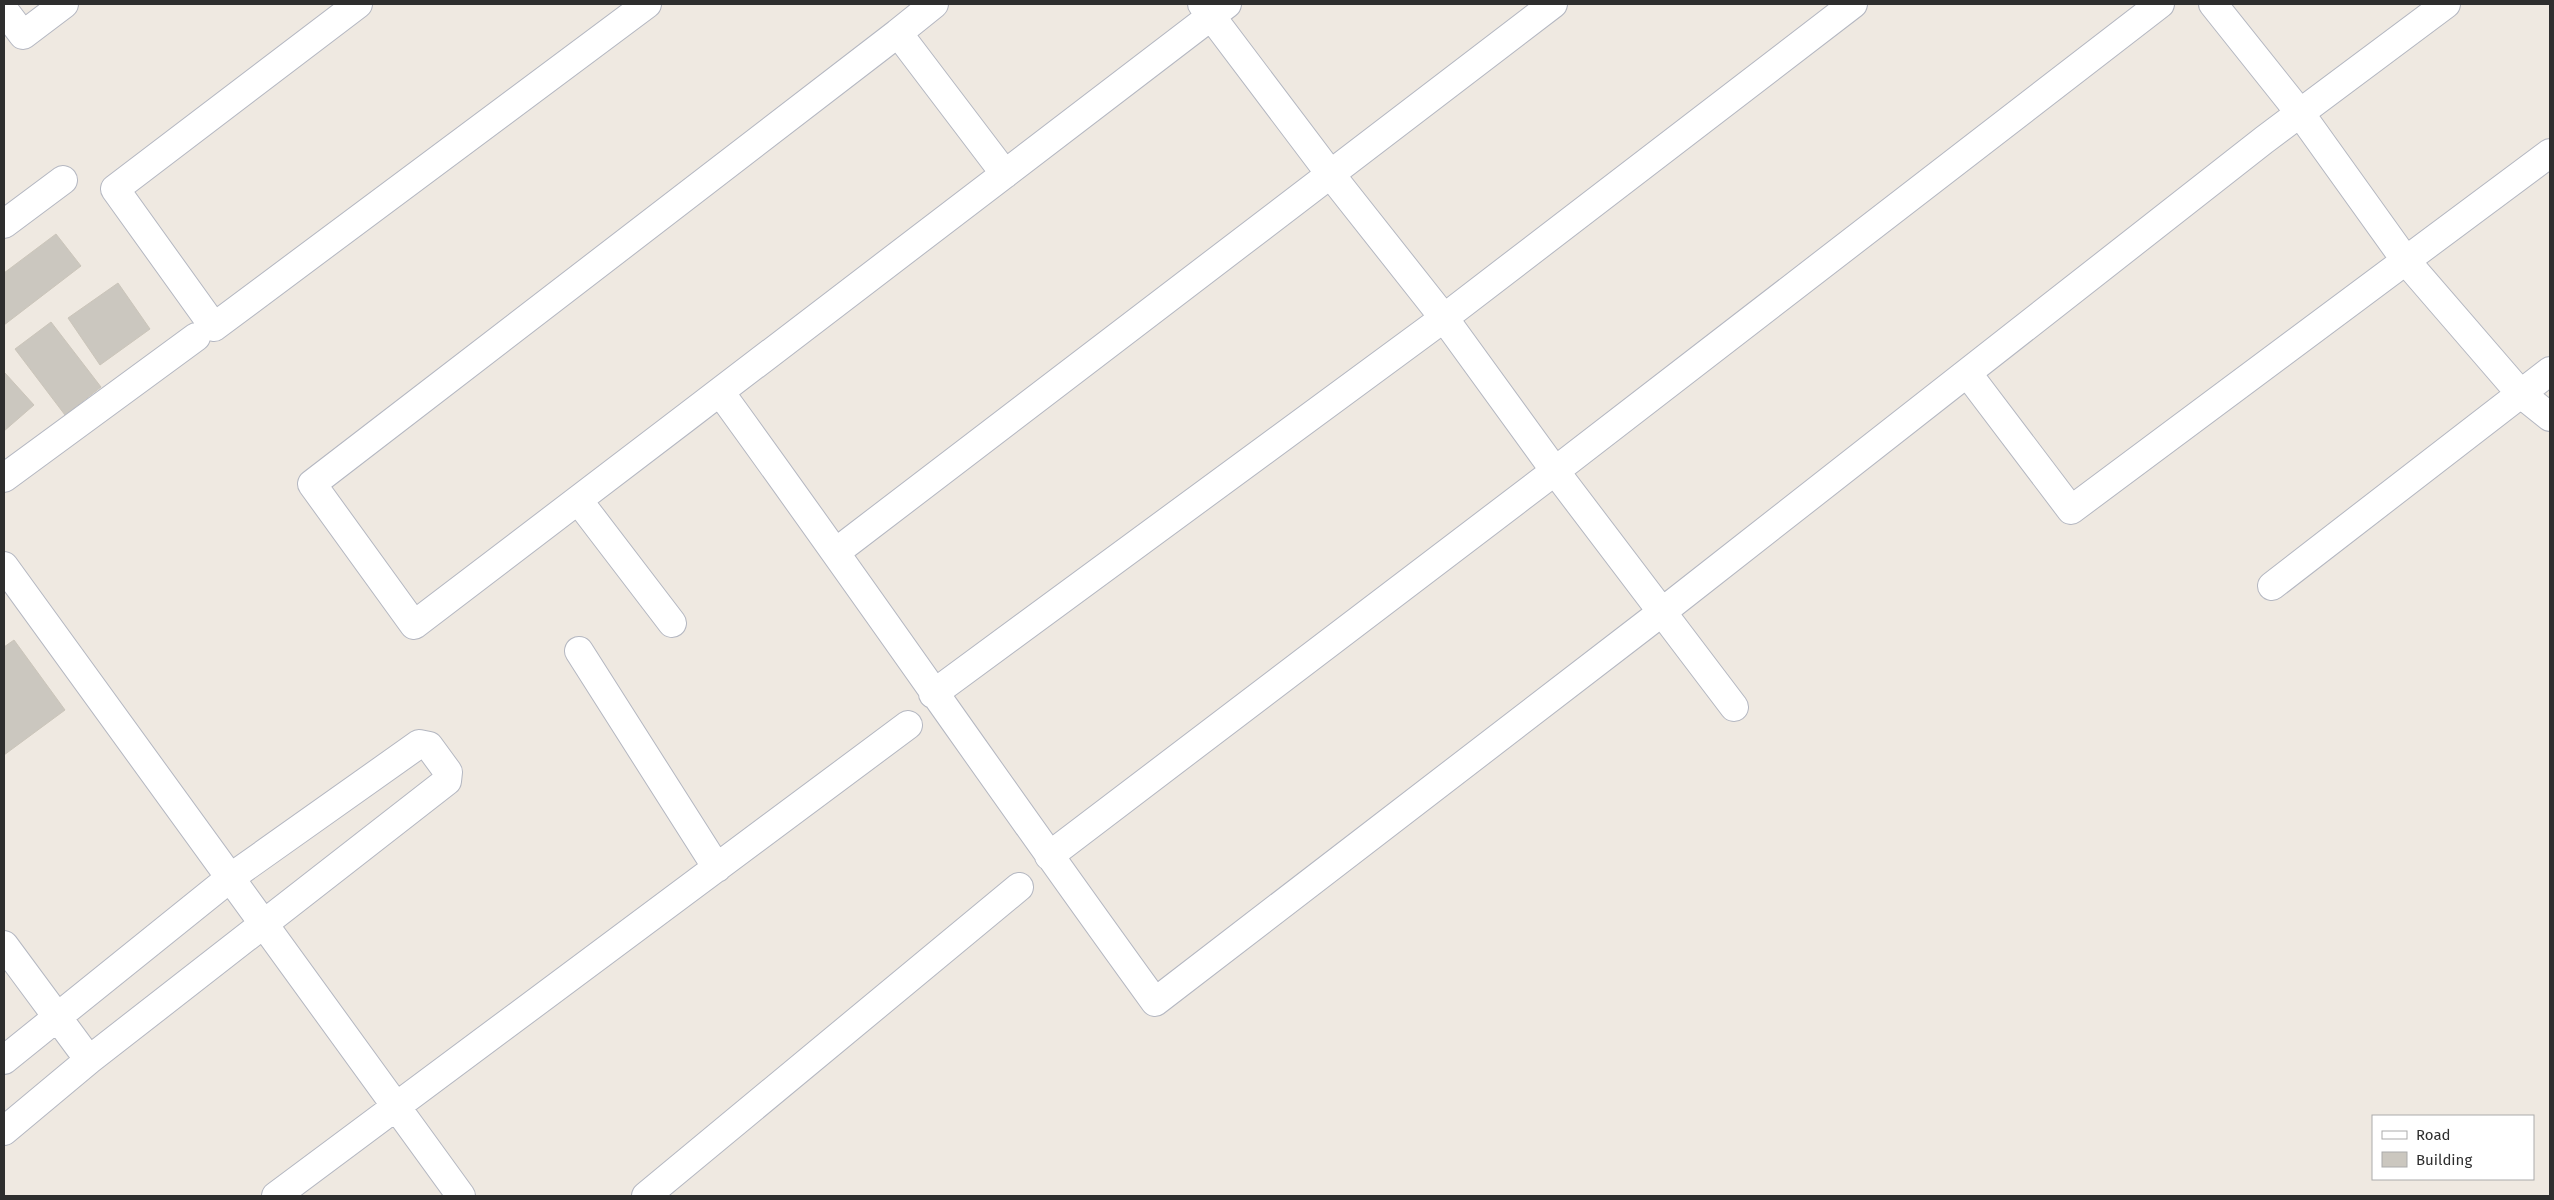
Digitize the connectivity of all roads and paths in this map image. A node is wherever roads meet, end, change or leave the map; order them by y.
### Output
1 (64, 4) edge
2 (358, 4) edge
3 (647, 4) edge
4 (934, 4) edge
5 (1553, 4) edge
6 (1853, 4) edge
7 (2160, 4) edge
8 (2213, 4) edge
9 (2446, 4) edge
10 (1213, 8) edge
11 (4, 10) edge
12 (898, 33) junction
13 (2300, 113) junction
14 (2550, 153) edge
15 (1005, 174) junction
16 (1332, 174) junction
17 (63, 180) dead end
18 (4, 224) edge
19 (2406, 261) junction
20 (1444, 318) junction
21 (196, 337) dead end
22 (2550, 371) edge
23 (1968, 374) junction
24 (720, 392) junction
25 (2520, 393) junction
26 (2550, 417) edge
27 (1555, 471) junction
28 (4, 478) edge
29 (578, 500) junction
30 (836, 552) junction
31 (4, 566) edge
32 (2272, 586) dead end
33 (1662, 612) junction
34 (672, 624) dead end
35 (578, 651) dead end
36 (933, 694) junction
37 (1734, 707) dead end
38 (908, 725) dead end
39 (1050, 856) junction
40 (717, 868) junction
41 (230, 878) junction
42 (1019, 887) dead end
43 (264, 925) junction
44 (4, 945) edge
45 (56, 1016) junction
46 (4, 1060) edge
47 (88, 1060) junction
48 (397, 1108) junction
49 (4, 1131) edge
50 (276, 1196) edge
51 (460, 1196) edge
52 (646, 1196) edge

1 - 11 street
2 - 3 street
4 - 12 street
5 - 16 street
6 - 20 street
7 - 27 street
8 - 13 street
9 - 13 street
10 - 15 street
10 - 16 street
12 - 15 street
12 - 29 street
13 - 19 street
13 - 23 street
14 - 19 street
15 - 24 street
16 - 20 street
16 - 30 street
17 - 18 street
19 - 23 street
19 - 25 street
20 - 27 street
20 - 36 street
21 - 28 street
22 - 25 street
23 - 33 street
24 - 29 street
24 - 30 street
25 - 26 street
25 - 32 street
27 - 33 street
27 - 39 street
29 - 34 street
30 - 36 street
31 - 41 street
33 - 37 street
33 - 39 street
35 - 40 street
36 - 39 street
38 - 40 street
40 - 48 street
41 - 43 street
41 - 43 street
41 - 45 street
42 - 52 street
43 - 47 street
43 - 48 street
44 - 45 street
45 - 46 street
45 - 47 street
47 - 49 street
48 - 50 street
48 - 51 street

